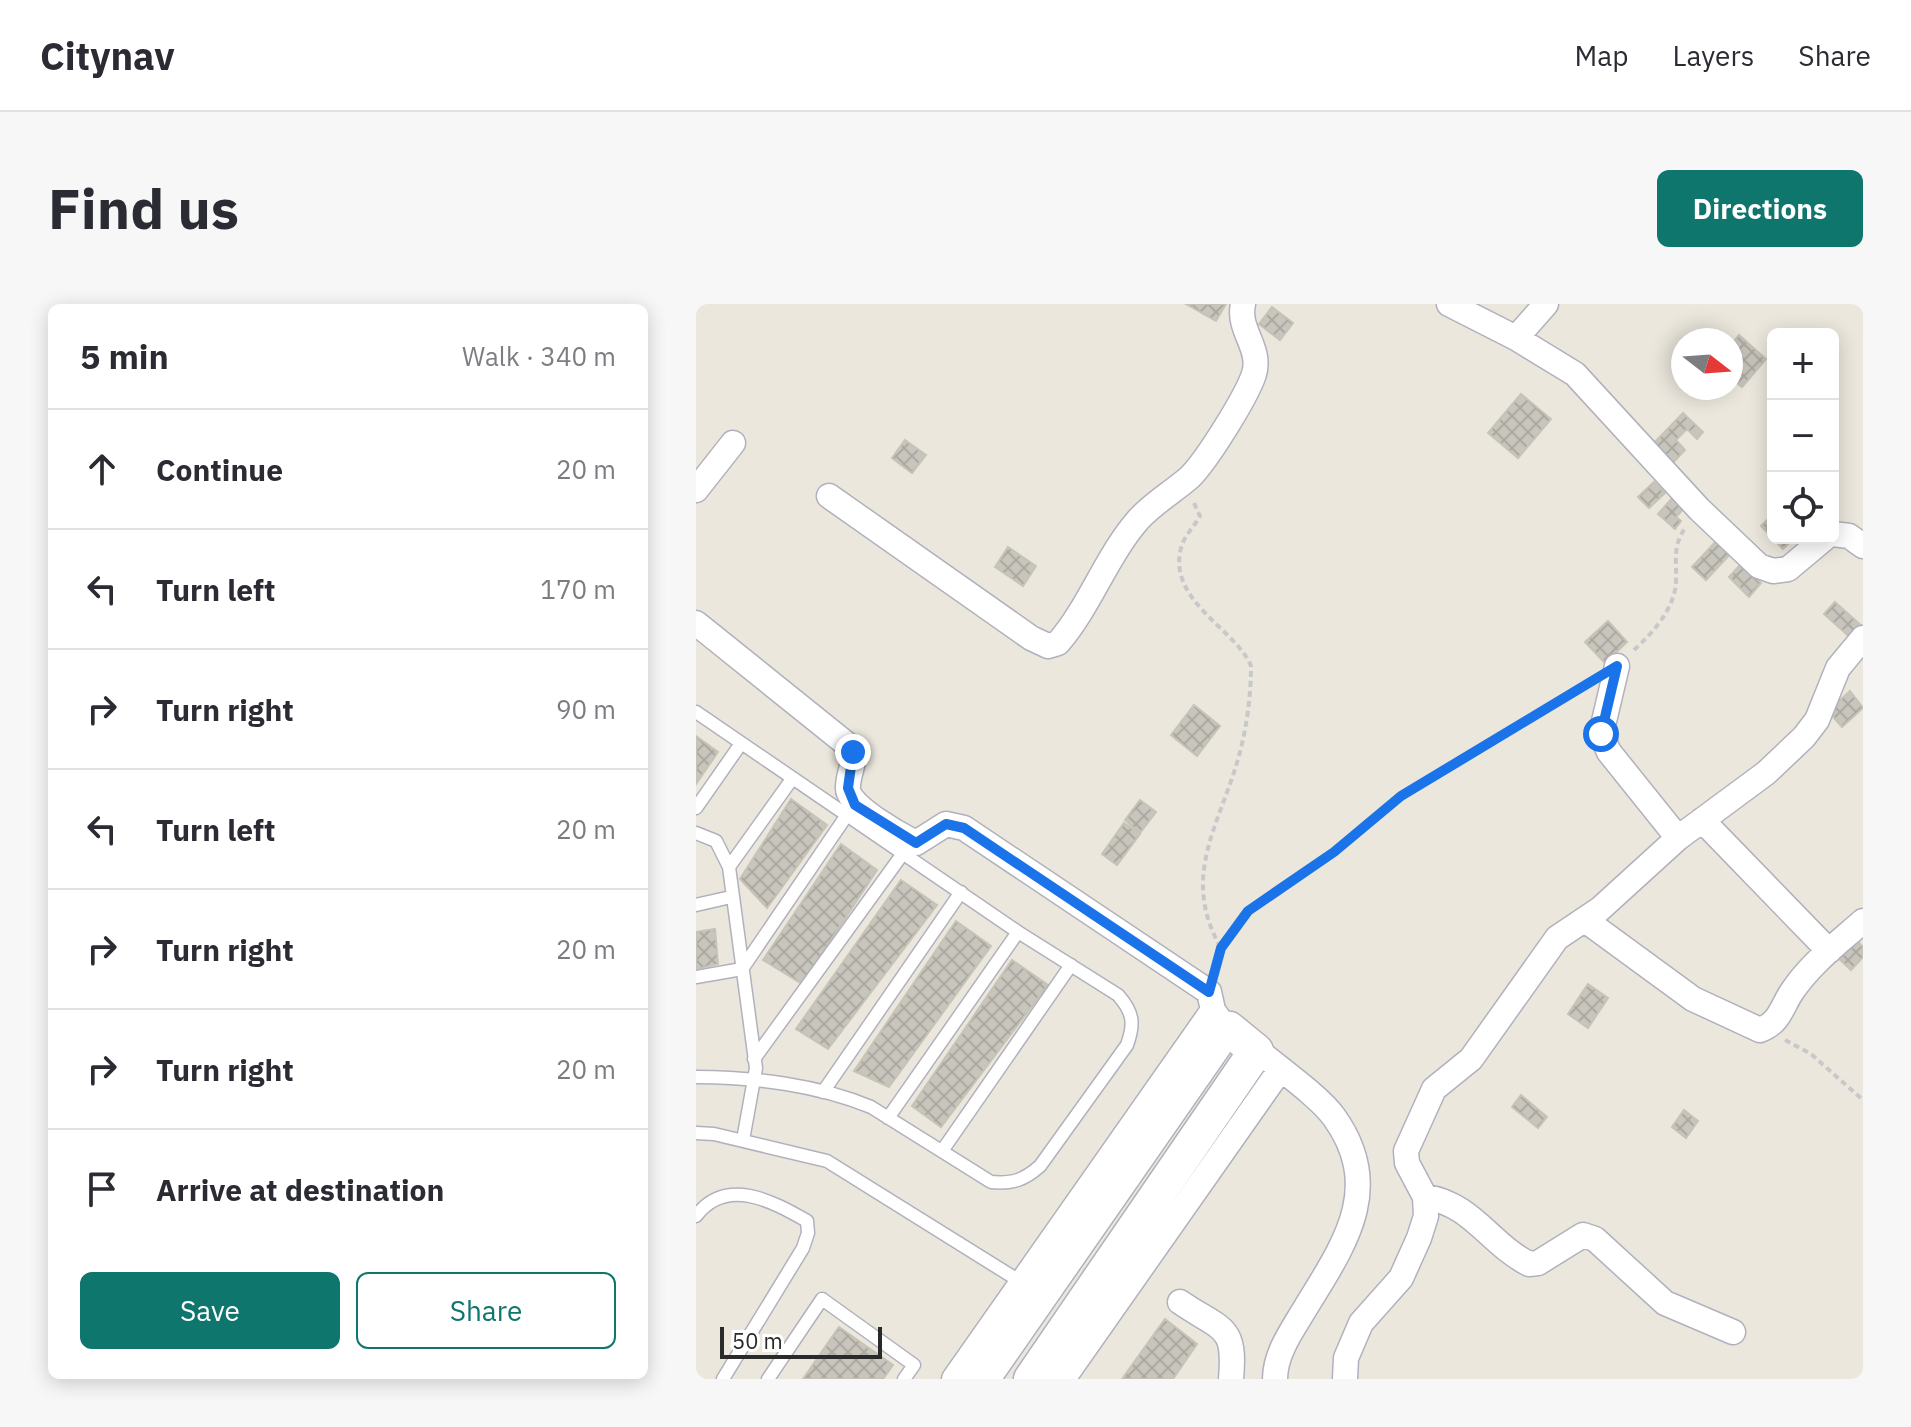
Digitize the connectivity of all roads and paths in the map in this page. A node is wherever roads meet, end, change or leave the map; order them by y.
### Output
1 (1243, 304) edge
2 (1449, 304) edge
3 (1546, 304) edge
4 (1516, 338) junction
5 (733, 443) dead end
6 (1179, 486) junction
7 (696, 490) edge
8 (829, 496) dead end
9 (1699, 509) junction
10 (1839, 535) edge
11 (1818, 544) edge
12 (1863, 546) edge
13 (696, 623) edge
14 (1863, 638) edge
15 (1617, 666) junction
16 (696, 712) edge
17 (740, 745) junction
18 (792, 779) junction
19 (696, 808) edge
20 (847, 815) junction
21 (1702, 820) junction
22 (696, 833) edge
23 (1678, 838) junction
24 (904, 852) junction
25 (729, 867) junction
26 (961, 892) junction
27 (731, 897) junction
28 (696, 905) edge
29 (1585, 920) junction
30 (1863, 921) edge
31 (1018, 932) junction
32 (1221, 948) junction
33 (1829, 951) junction
34 (1071, 965) junction
35 (742, 969) junction
36 (696, 977) edge
37 (1216, 1010) junction
38 (1760, 1030) junction
39 (754, 1059) junction
40 (1268, 1059) junction
41 (696, 1077) edge
42 (755, 1081) junction
43 (823, 1092) junction
44 (1863, 1100) edge
45 (888, 1118) junction
46 (696, 1133) edge
47 (743, 1140) junction
48 (942, 1151) junction
49 (1425, 1197) junction
50 (696, 1216) edge
51 (1030, 1289) junction
52 (1180, 1302) dead end
53 (1086, 1325) junction
54 (1733, 1332) dead end
55 (723, 1379) edge
56 (768, 1379) edge
57 (904, 1379) edge
58 (954, 1379) edge
59 (982, 1379) edge
60 (1031, 1379) edge
61 (1063, 1379) edge
62 (1231, 1379) edge
63 (1275, 1379) edge
64 (1345, 1379) edge

1 - 6 street
2 - 4 street
3 - 4 street
4 - 9 street
5 - 7 street
6 - 8 street
6 - 32 path
9 - 11 street
9 - 15 path
10 - 12 street
13 - 37 street
14 - 21 street
15 - 23 street
15 - 32 path
16 - 17 lane
17 - 18 lane
17 - 19 lane
18 - 20 lane
18 - 25 lane
20 - 24 lane
20 - 35 lane
21 - 23 street
21 - 33 street
22 - 25 lane
23 - 29 street
24 - 26 lane
24 - 39 lane
25 - 27 lane
26 - 31 lane
26 - 43 lane
27 - 28 lane
27 - 35 lane
29 - 38 street
29 - 49 street
30 - 33 street
31 - 34 lane
31 - 45 lane
32 - 37 path
33 - 38 street
34 - 48 lane
34 - 48 lane
35 - 36 lane
35 - 39 lane
37 - 40 main road
37 - 51 main road
38 - 44 path
39 - 42 lane
40 - 53 main road
40 - 63 street
41 - 42 lane
42 - 43 lane
42 - 47 lane
43 - 45 lane
45 - 48 lane
46 - 47 lane
47 - 51 lane
49 - 54 street
49 - 64 street
50 - 55 lane
51 - 53 street
51 - 58 street
51 - 59 main road
52 - 62 street
53 - 60 main road
53 - 61 street
56 - 57 lane

